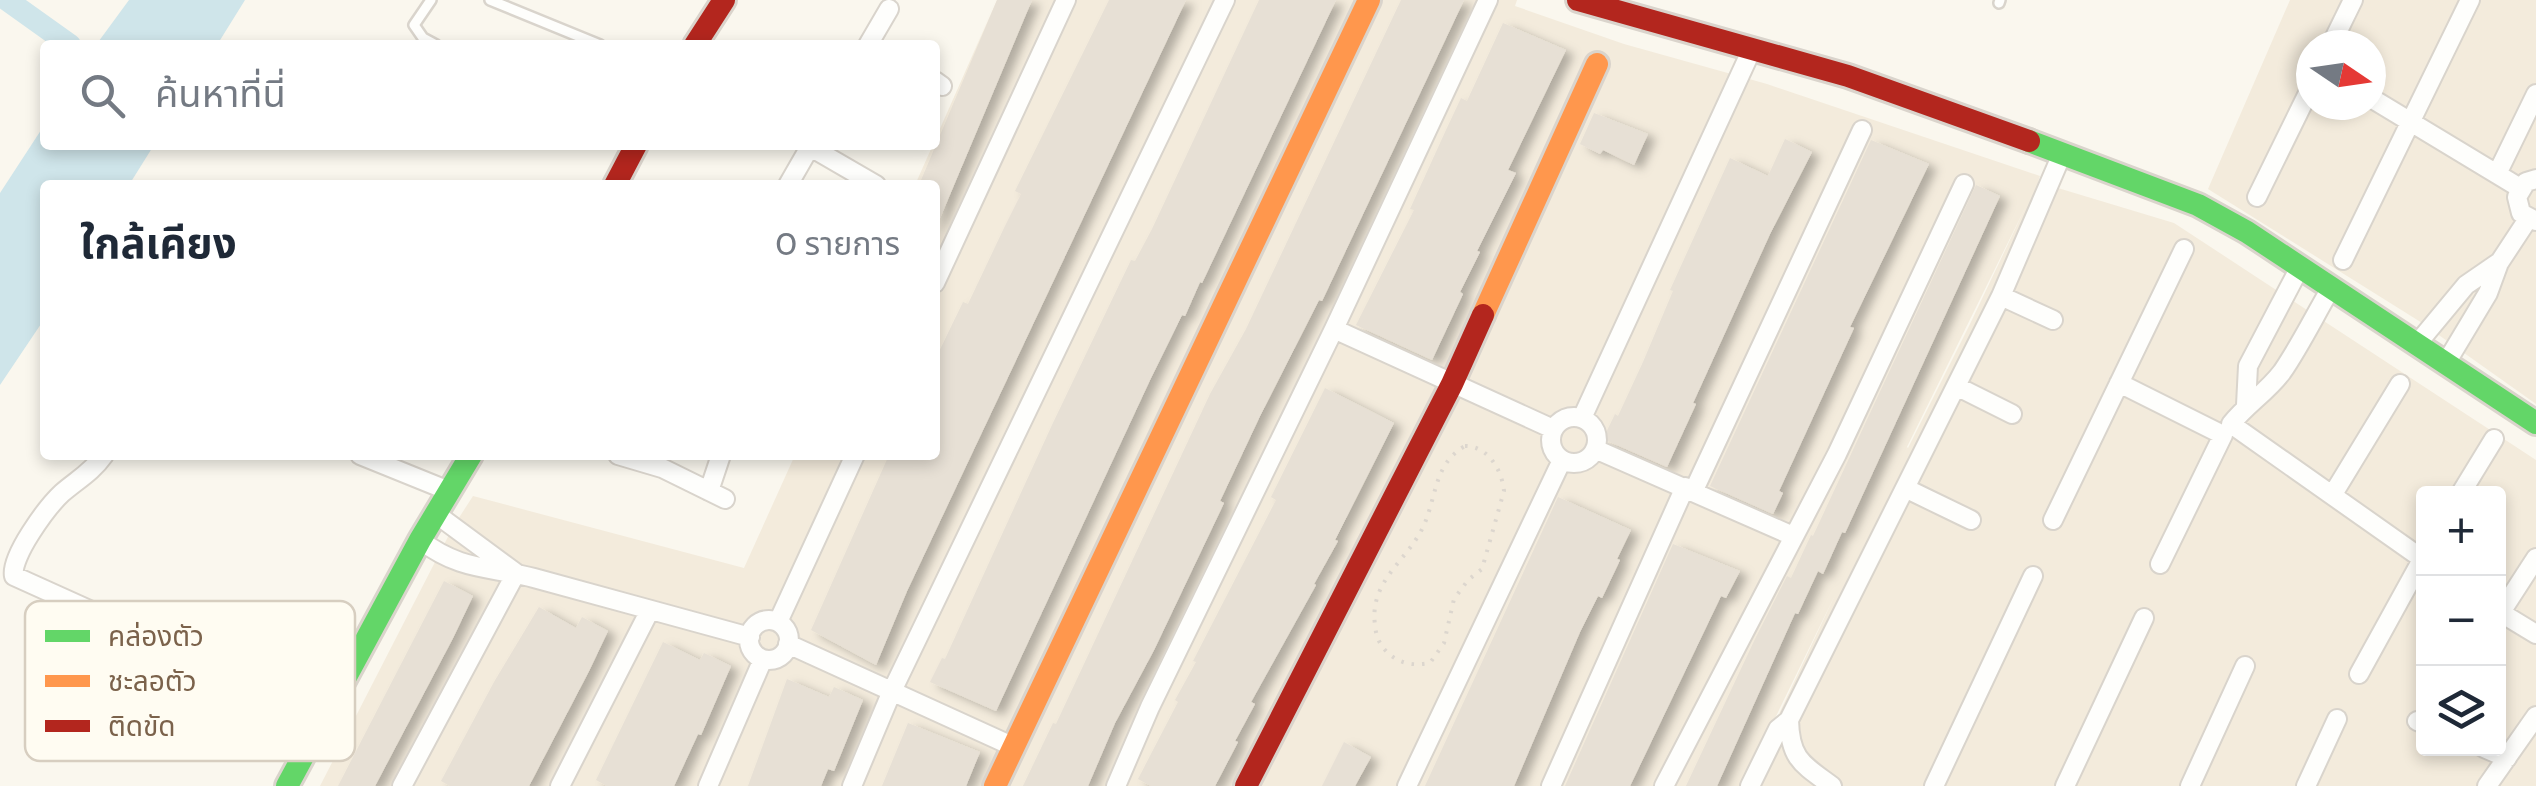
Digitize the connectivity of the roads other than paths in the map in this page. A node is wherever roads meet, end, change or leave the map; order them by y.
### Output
1 (432, 0) edge
2 (490, 0) edge
3 (724, 0) edge
4 (1066, 0) edge
5 (1225, 0) edge
6 (1369, 0) edge
7 (1488, 0) edge
8 (1578, 0) edge
9 (2353, 0) edge
10 (2470, 0) edge
11 (888, 9) dead end
12 (2338, 30) edge
13 (426, 40) edge
14 (588, 40) edge
15 (698, 40) edge
16 (875, 40) edge
17 (1752, 49) junction
18 (1597, 64) dead end
19 (2536, 94) edge
20 (2386, 108) edge
21 (2296, 118) edge
22 (2410, 123) junction
23 (1862, 130) dead end
24 (634, 150) edge
25 (807, 150) edge
26 (816, 150) edge
27 (2062, 154) junction
28 (2497, 174) junction
29 (618, 180) edge
30 (791, 180) edge
31 (867, 180) edge
32 (2528, 183) edge
33 (1964, 184) dead end
34 (2257, 198) dead end
35 (2532, 220) edge
36 (2184, 249) dead end
37 (2343, 260) dead end
38 (2499, 263) junction
39 (2300, 268) junction
40 (940, 272) edge
41 (2331, 288) junction
42 (2001, 296) junction
43 (2053, 320) dead end
44 (1334, 329) junction
45 (2417, 344) junction
46 (2446, 363) junction
47 (1452, 384) junction
48 (2119, 384) junction
49 (2400, 384) dead end
50 (1956, 386) junction
51 (2246, 404) junction
52 (2012, 414) dead end
53 (1582, 418) junction
54 (2536, 424) edge
55 (1553, 430) junction
56 (2227, 430) junction
57 (2494, 438) dead end
58 (1595, 450) junction
59 (100, 460) edge
60 (372, 460) edge
61 (468, 460) edge
62 (635, 460) edge
63 (721, 460) edge
64 (853, 460) edge
65 (1562, 460) junction
66 (2466, 486) edge
67 (1690, 489) junction
68 (1907, 489) junction
69 (449, 491) junction
70 (2333, 494) junction
71 (436, 514) junction
72 (1971, 520) dead end
73 (2053, 520) dead end
74 (1793, 536) junction
75 (420, 540) junction
76 (2416, 553) edge
77 (2536, 558) edge
78 (2160, 564) dead end
79 (2416, 570) edge
80 (516, 574) junction
81 (2033, 576) dead end
82 (69, 601) edge
83 (2506, 603) edge
84 (650, 610) junction
85 (2506, 616) edge
86 (2144, 618) dead end
87 (778, 622) junction
88 (2536, 634) edge
89 (750, 637) junction
90 (788, 644) junction
91 (355, 659) edge
92 (763, 659) junction
93 (2245, 666) dead end
94 (2358, 674) dead end
95 (892, 691) junction
96 (2536, 716) edge
97 (2337, 719) dead end
98 (1789, 720) junction
99 (1012, 746) junction
100 (2502, 756) edge
101 (2506, 758) junction
102 (300, 761) edge
103 (286, 786) edge
104 (402, 786) edge
105 (560, 786) edge
106 (708, 786) edge
107 (852, 786) edge
108 (996, 786) edge
109 (1116, 786) edge
110 (1246, 786) edge
111 (1407, 786) edge
112 (1551, 786) edge
113 (1664, 786) edge
114 (1750, 786) edge
115 (1832, 786) edge
116 (1934, 786) edge
117 (2065, 786) edge
118 (2190, 786) edge
119 (2306, 786) edge
120 (2487, 786) edge

1 - 13 lane
2 - 14 lane
3 - 15 street
4 - 40 street
5 - 95 street
6 - 99 street
7 - 44 street
8 - 17 street
9 - 12 street
10 - 22 street
11 - 16 street
17 - 27 street
17 - 53 street
18 - 47 street
19 - 28 street
20 - 22 street
21 - 34 street
22 - 28 street
22 - 37 street
23 - 67 street
24 - 29 street
25 - 30 street
26 - 31 street
27 - 39 street
27 - 42 street
28 - 32 street
32 - 35 street
33 - 74 street
35 - 38 street
36 - 48 street
38 - 45 street
38 - 46 street
39 - 41 street
39 - 51 street
41 - 45 street
41 - 51 street
42 - 43 street
42 - 50 street
44 - 47 street
44 - 109 street
45 - 46 street
46 - 54 street
47 - 55 street
47 - 110 street
48 - 56 street
48 - 73 street
49 - 70 street
50 - 52 street
50 - 68 street
51 - 56 street
53 - 55 street
53 - 58 street
55 - 65 street
56 - 70 street
56 - 78 street
57 - 66 street
58 - 65 street
58 - 67 street
59 - 82 street
60 - 69 street
61 - 69 street
62 - 63 street
64 - 87 street
65 - 111 street
67 - 74 street
67 - 112 street
68 - 72 street
68 - 98 street
69 - 71 street
70 - 76 street
71 - 75 street
71 - 80 street
74 - 113 street
75 - 80 street
75 - 91 street
77 - 83 street
79 - 94 street
80 - 84 street
80 - 104 street
81 - 116 street
84 - 89 street
84 - 105 street
85 - 88 street
86 - 117 street
87 - 89 street
87 - 90 street
89 - 92 street
90 - 92 street
90 - 95 street
92 - 106 street
93 - 118 street
95 - 99 street
95 - 107 street
96 - 101 street
97 - 119 street
98 - 114 street
98 - 115 street
99 - 108 street
100 - 101 street
101 - 120 street
102 - 103 street

